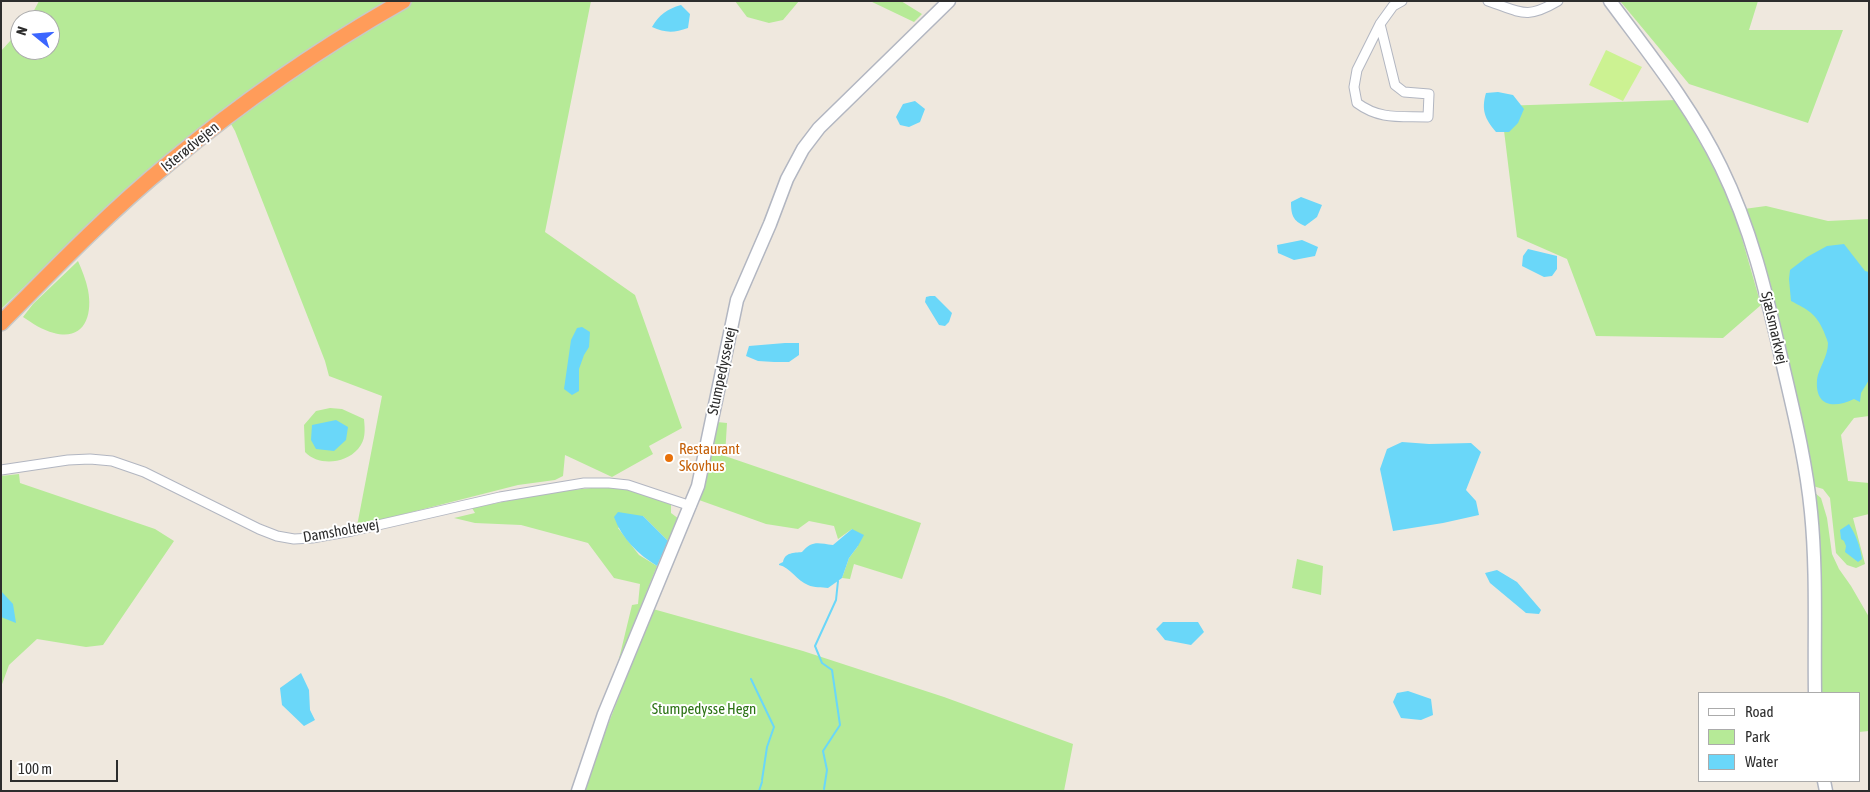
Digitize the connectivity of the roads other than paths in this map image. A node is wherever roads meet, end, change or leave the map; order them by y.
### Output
1 (403, 1) edge
2 (949, 1) edge
3 (1402, 1) edge
4 (1488, 1) edge
5 (1558, 1) edge
6 (1610, 1) edge
7 (1380, 24) junction
8 (1, 323) edge
9 (1, 470) edge
10 (691, 506) junction
11 (1815, 692) edge
12 (578, 791) edge

1 - 8 highway, Isterødvejen
2 - 10 street, Stumpedyssevej
3 - 7 street
4 - 5 street
6 - 11 street, Sjælsmarkvej
7 - 7 street
9 - 10 street, Damsholtevej
10 - 12 street, Stumpedyssevej

